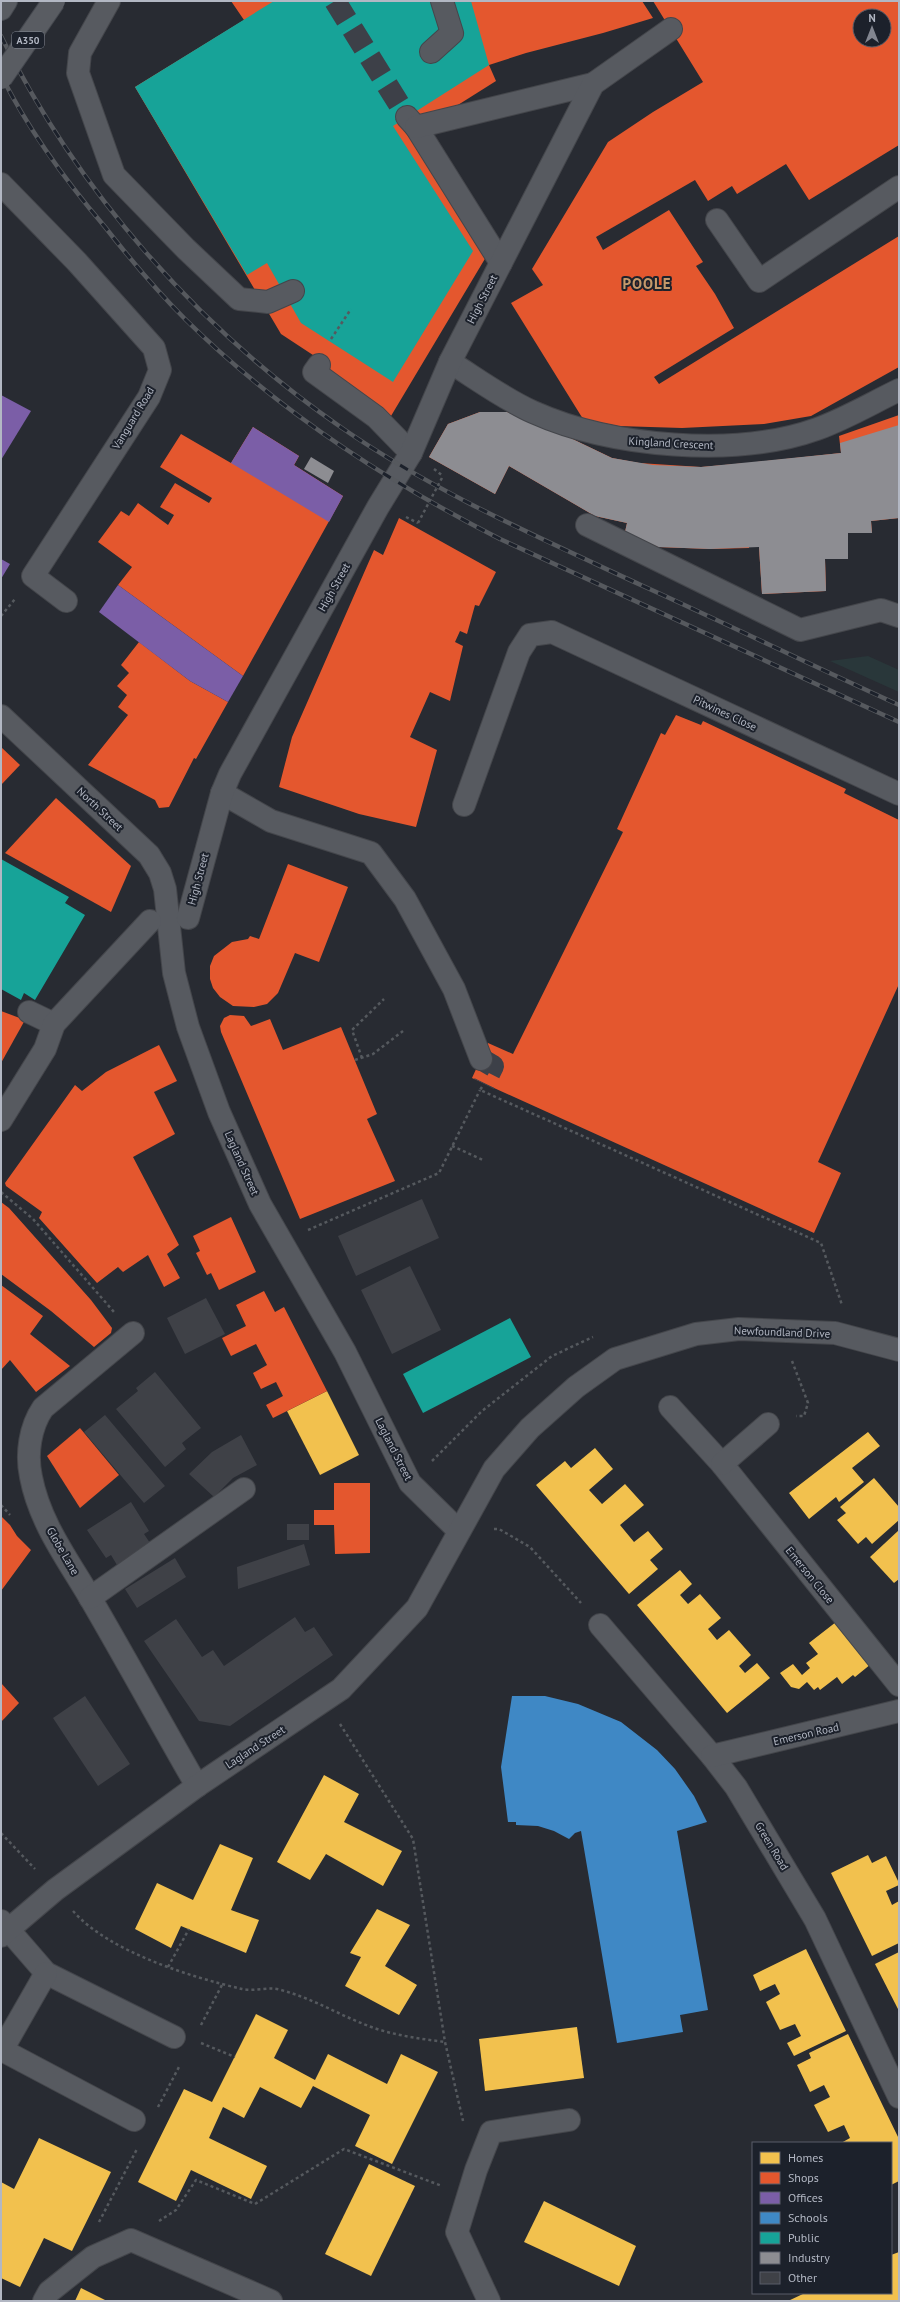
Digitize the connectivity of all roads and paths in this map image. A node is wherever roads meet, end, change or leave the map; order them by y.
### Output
1 (6, 1) edge
2 (54, 1) edge
3 (109, 1) edge
4 (442, 1) edge
5 (1, 9) edge
6 (671, 29) dead end
7 (431, 52) dead end
8 (1, 78) edge
9 (593, 84) junction
10 (1, 184) edge
11 (899, 187) edge
12 (717, 220) dead end
13 (501, 263) junction
14 (293, 290) dead end
15 (351, 309) dead end
16 (332, 338) dead end
17 (450, 362) junction
18 (319, 365) dead end
19 (899, 390) edge
20 (411, 453) junction
21 (443, 476) dead end
22 (418, 524) dead end
23 (587, 525) dead end
24 (66, 602) dead end
25 (899, 616) edge
26 (1, 716) edge
27 (222, 793) junction
28 (899, 794) edge
29 (464, 805) dead end
30 (169, 919) junction
31 (384, 999) dead end
32 (29, 1012) dead end
33 (54, 1024) junction
34 (404, 1031) dead end
35 (362, 1058) junction
36 (481, 1059) tunnel mouth
37 (355, 1060) dead end
38 (484, 1084) tunnel mouth
39 (480, 1090) junction
40 (1, 1120) edge
41 (452, 1146) junction
42 (483, 1160) dead end
43 (1, 1192) edge
44 (283, 1241) junction
45 (844, 1311) dead end
46 (785, 1331) junction
47 (133, 1333) joint
48 (899, 1350) edge
49 (670, 1407) dead end
50 (768, 1424) joint
51 (722, 1464) junction
52 (244, 1489) dead end
53 (458, 1530) junction
54 (90, 1598) junction
55 (600, 1625) joint
56 (899, 1685) edge
57 (326, 1702) junction
58 (899, 1711) edge
59 (712, 1756) junction
60 (197, 1786) junction
61 (1, 1833) edge
62 (55, 1890) junction
63 (3, 1928) edge
64 (189, 1929) dead end
65 (168, 1968) junction
66 (46, 1972) junction
67 (184, 2038) joint
68 (445, 2042) junction
69 (235, 2057) dead end
70 (899, 2097) edge
71 (134, 2120) dead end
72 (570, 2120) dead end
73 (464, 2126) dead end
74 (469, 2195) junction
75 (131, 2240) junction
76 (44, 2301) edge
77 (271, 2301) edge
78 (489, 2301) edge

1 - 5 main road
2 - 8 main road, A350, bridge
3 - 14 street
4 - 7 street
6 - 9 street, High Street
9 - 13 street, High Street
9 - 13 street, High Street
10 - 24 street, Vanguard Road
11 - 12 street
13 - 17 street, High Street
15 - 16 path
17 - 19 street, Kingland Crescent
17 - 20 street, High Street
18 - 20 street
20 - 27 street, High Street
21 - 22 path, bridge
23 - 25 street
26 - 30 street, North Street
27 - 30 street, High Street
27 - 36 street
28 - 29 street, Pitwines Close
30 - 33 street, High Street
30 - 44 street, Lagland Street
31 - 35 path
32 - 33 street
33 - 40 street, High Street
34 - 35 path
35 - 37 path
38 - 39 path
39 - 41 path
39 - 45 path
41 - 42 path
41 - 44 path
43 - 47 path
44 - 53 street, Lagland Street
46 - 48 street, Newfoundland Drive
46 - 50 path
46 - 53 street, Newfoundland Drive
47 - 54 street, Globe Lane
49 - 51 street, Emerson Close
50 - 51 street
51 - 56 street, Emerson Close
52 - 54 street
53 - 55 path
53 - 57 street, Lagland Street
54 - 60 street, Globe Lane
55 - 59 street, Green Road
57 - 60 street, Lagland Street
57 - 68 path
58 - 59 street, Emerson Road
59 - 70 street, Green Road
60 - 62 street, Lagland Street
61 - 62 path
62 - 63 street, Lagland Street
62 - 65 path
63 - 66 street
64 - 65 path
65 - 68 path
66 - 67 street
66 - 71 street
67 - 69 path
68 - 73 path
72 - 74 street
74 - 75 path
74 - 78 street
75 - 76 street
75 - 77 street

